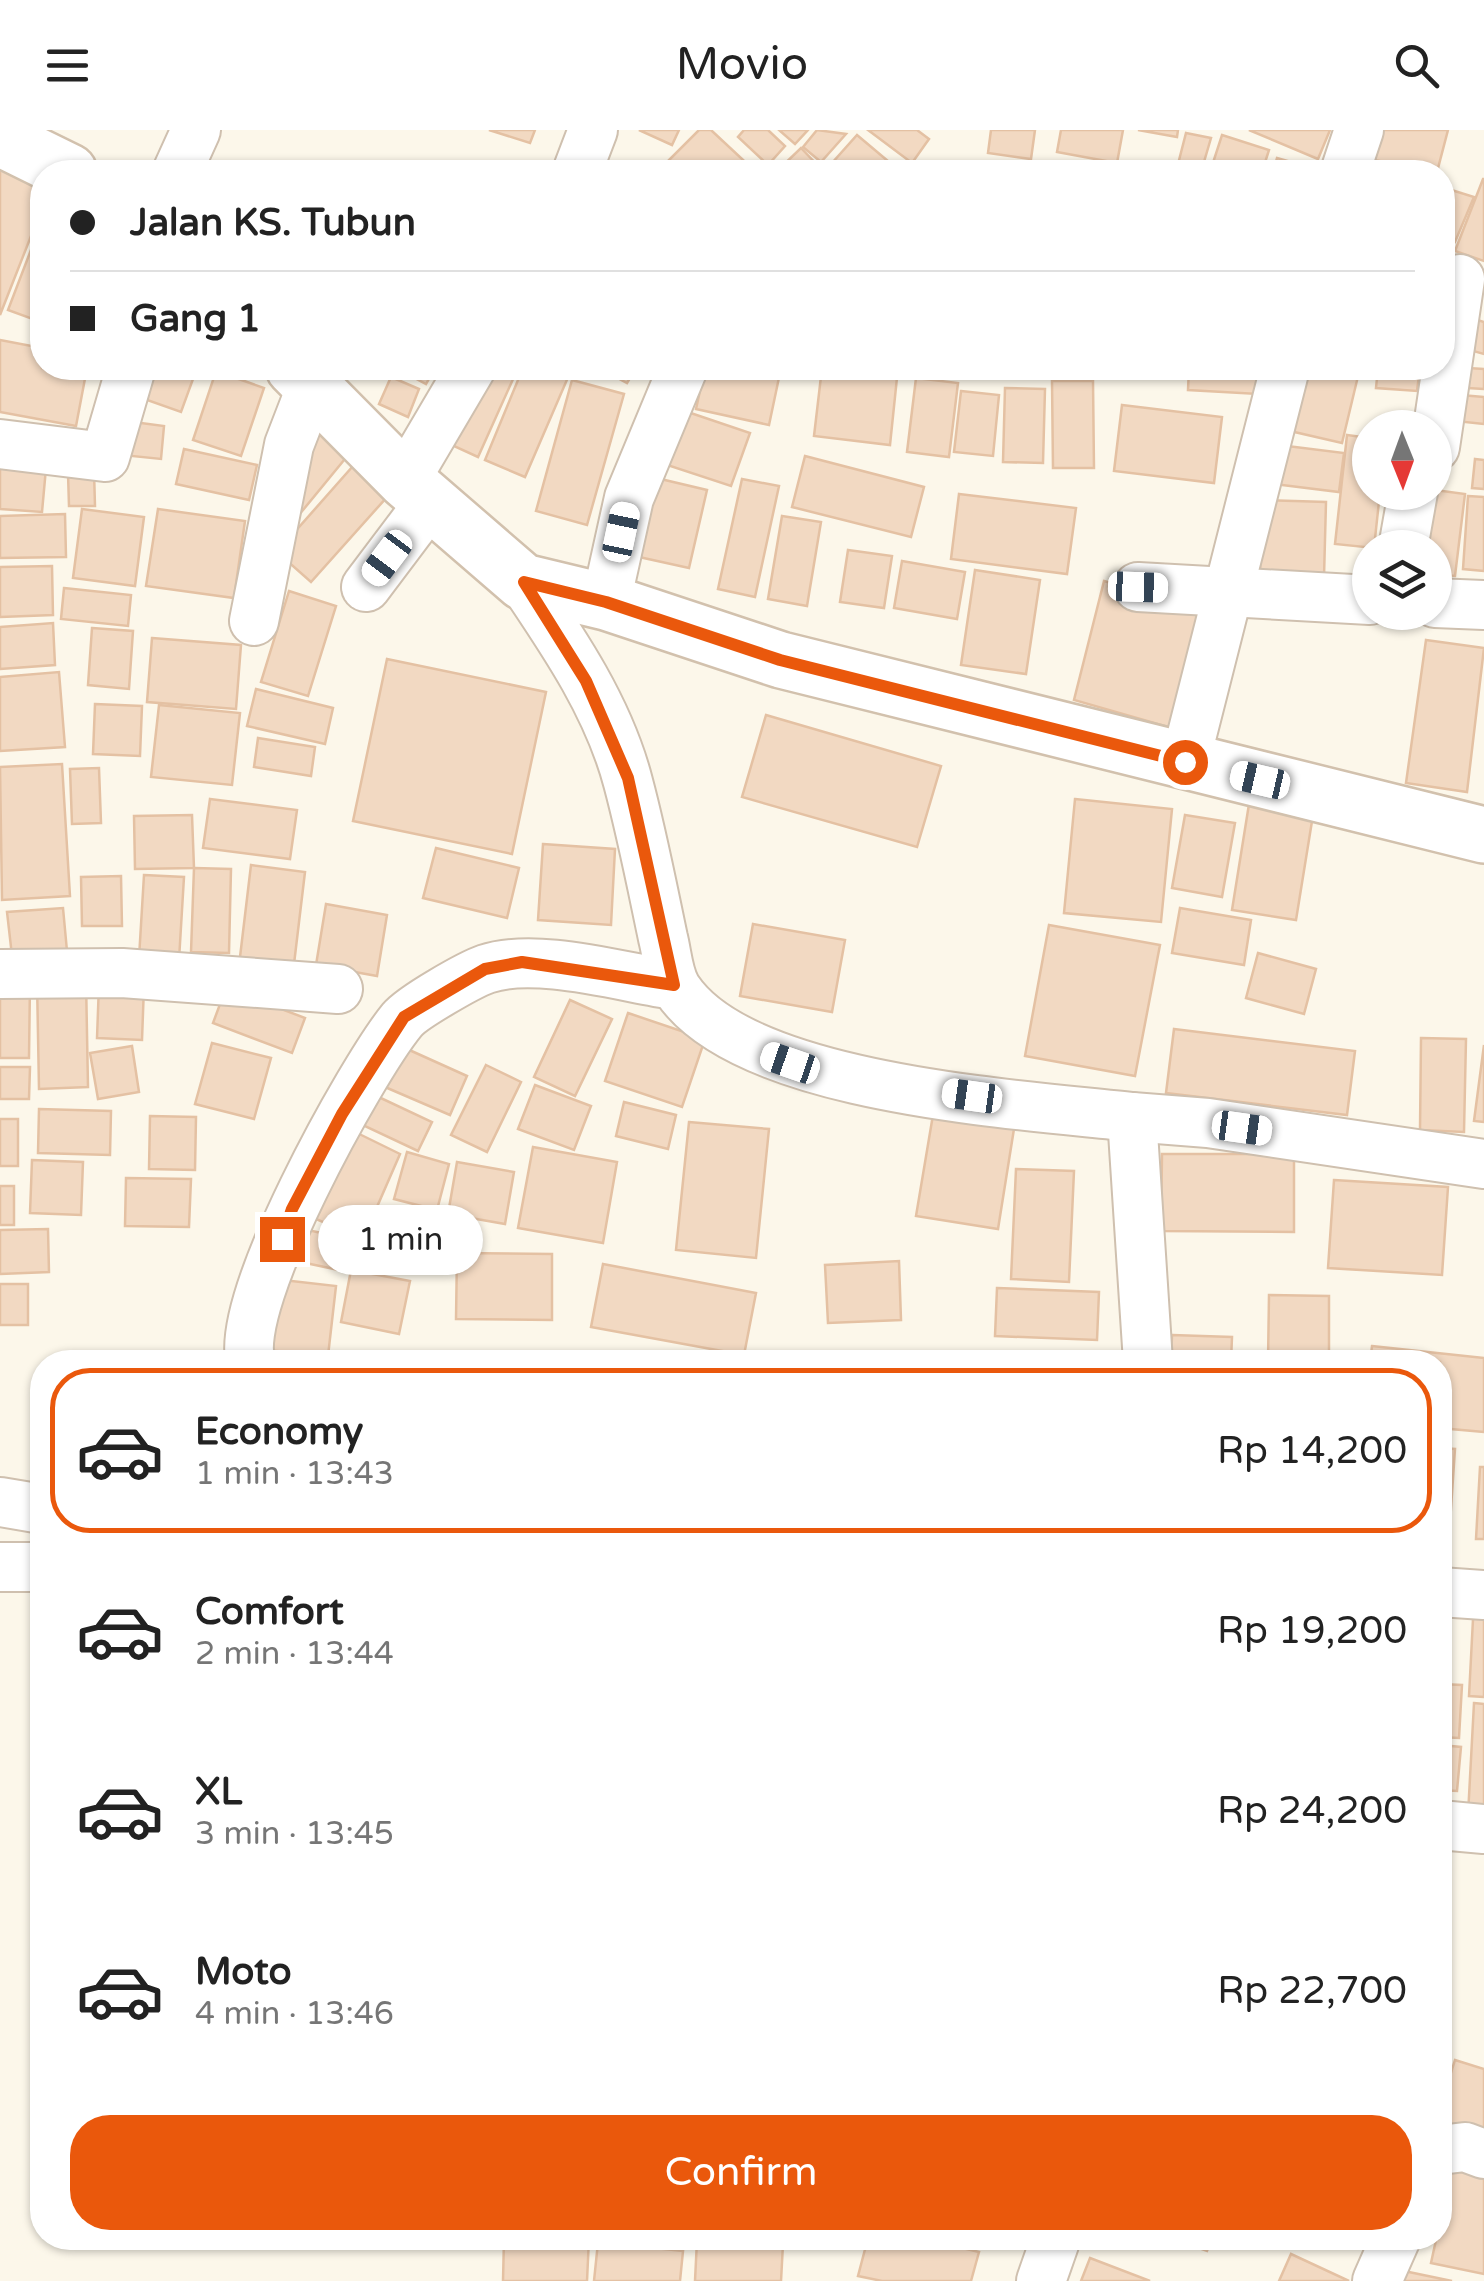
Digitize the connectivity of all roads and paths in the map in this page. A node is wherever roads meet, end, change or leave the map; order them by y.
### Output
1 (196, 130) edge
2 (592, 130) edge
3 (1360, 130) edge
4 (0, 138) edge
5 (44, 160) edge
6 (182, 160) edge
7 (581, 160) edge
8 (1349, 160) edge
9 (1460, 279) dead end
10 (1455, 313) edge
11 (127, 380) edge
12 (302, 380) edge
13 (304, 380) edge
14 (466, 380) edge
15 (679, 380) edge
16 (1282, 380) edge
17 (1445, 380) edge
18 (1441, 410) edge
19 (0, 444) edge
20 (418, 491) junction
21 (524, 582) junction
22 (366, 586) dead end
23 (1138, 587) dead end
24 (1230, 590) junction
25 (1352, 599) edge
26 (606, 602) junction
27 (1452, 604) edge
28 (1484, 605) edge
29 (254, 622) dead end
30 (1185, 762) junction
31 (1484, 834) edge
32 (0, 974) edge
33 (674, 985) junction
34 (338, 989) dead end
35 (1132, 1117) junction
36 (1484, 1164) edge
37 (251, 1350) edge
38 (1147, 1350) edge
39 (0, 1502) edge
40 (30, 1506) edge
41 (0, 1567) edge
42 (30, 1567) edge
43 (1452, 1593) edge
44 (1484, 1595) edge
45 (1452, 1826) edge
46 (1484, 1829) edge
47 (1452, 2149) edge
48 (1484, 2154) edge
49 (1052, 2250) edge
50 (1391, 2250) edge
51 (1040, 2281) edge
52 (1377, 2281) edge

1 - 6 street
2 - 7 street
3 - 8 street
4 - 5 street
9 - 10 street
11 - 19 street
12 - 29 street
13 - 20 street
14 - 20 street
15 - 26 street
16 - 24 street
17 - 18 street
20 - 21 street
20 - 22 street
21 - 26 street
21 - 33 street
23 - 24 street
24 - 25 street
24 - 30 street
26 - 30 street
27 - 28 street
30 - 31 street
32 - 34 street
33 - 35 street
33 - 37 street
35 - 36 street
35 - 38 street
39 - 40 street
41 - 42 street
43 - 44 street
45 - 46 street
47 - 48 street
49 - 51 street
50 - 52 street

